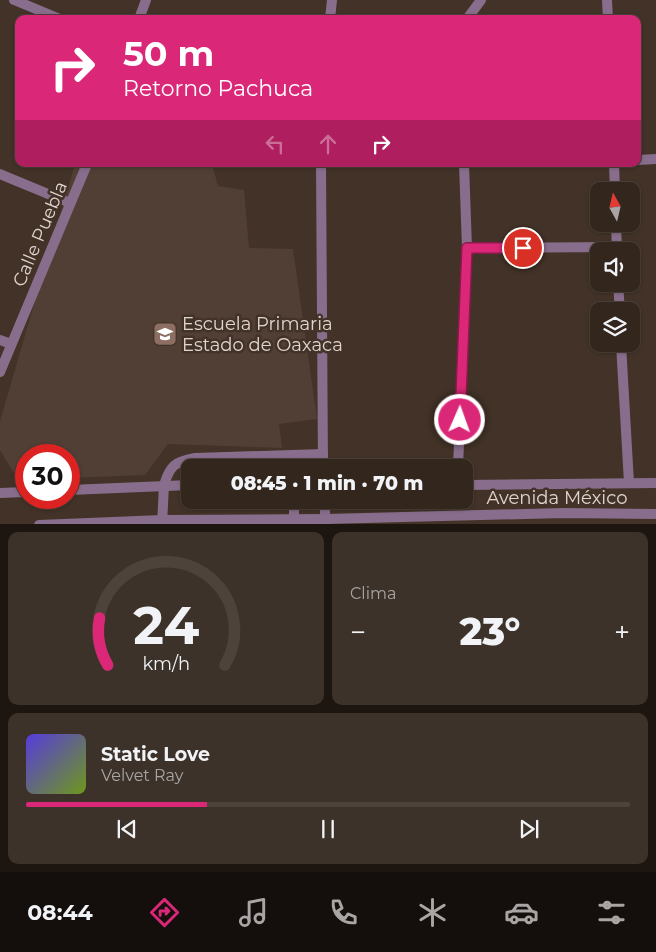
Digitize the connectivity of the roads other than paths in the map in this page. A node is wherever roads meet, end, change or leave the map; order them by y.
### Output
1 (14, 0) edge
2 (146, 0) edge
3 (332, 0) edge
4 (481, 0) edge
5 (607, 0) edge
6 (50, 15) edge
7 (140, 15) edge
8 (330, 15) edge
9 (470, 15) edge
10 (608, 15) edge
11 (656, 159) edge
12 (641, 160) edge
13 (86, 167) edge
14 (321, 167) edge
15 (464, 167) edge
16 (614, 167) edge
17 (0, 174) edge
18 (615, 182) edge
19 (70, 202) junction
20 (467, 248) junction
21 (590, 249) edge
22 (0, 340) edge
23 (12, 344) junction
24 (621, 352) edge
25 (0, 372) edge
26 (323, 454) junction
27 (323, 459) edge
28 (458, 459) edge
29 (629, 483) junction
30 (656, 483) edge
31 (164, 485) junction
32 (181, 485) edge
33 (473, 485) edge
34 (80, 489) edge
35 (15, 492) edge
36 (0, 493) edge
37 (325, 509) edge
38 (655, 518) edge
39 (485, 520) edge
40 (294, 521) edge
41 (162, 522) edge
42 (326, 522) edge
43 (39, 524) edge

1 - 6 street
2 - 7 street
3 - 8 street
4 - 9 street
5 - 10 street
11 - 12 street
13 - 19 street, Calle Puebla
14 - 26 street
15 - 20 street
16 - 18 street
17 - 19 street
19 - 23 street, Calle Puebla
20 - 21 street
20 - 28 street
22 - 23 street
23 - 25 street, Calle Puebla
24 - 29 street
26 - 27 street
26 - 31 street
29 - 30 street, Avenida México
29 - 33 street, Avenida México
31 - 32 street
31 - 34 street
31 - 41 street
35 - 36 street
37 - 42 street
38 - 39 street, Avenida México
39 - 42 street, Avenida México
40 - 41 street, Avenida México
40 - 42 street, Avenida México
41 - 43 street, Avenida México

